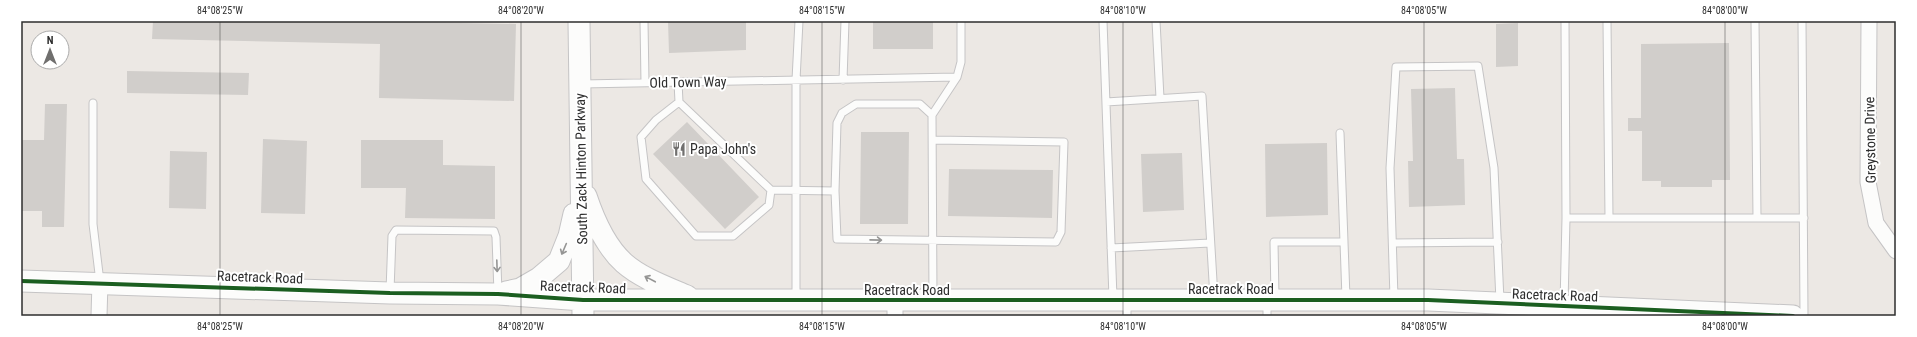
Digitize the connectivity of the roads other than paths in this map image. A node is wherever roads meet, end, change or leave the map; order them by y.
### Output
1 (579, 21) edge
2 (644, 21) edge
3 (799, 21) edge
4 (845, 21) edge
5 (960, 21) edge
6 (1103, 21) edge
7 (1156, 21) edge
8 (1565, 21) edge
9 (1607, 21) edge
10 (1755, 21) edge
11 (1802, 21) edge
12 (1869, 21) edge
13 (957, 77) junction
14 (796, 80) junction
15 (843, 80) junction
16 (678, 82) junction
17 (645, 83) junction
18 (580, 84) junction
19 (1160, 98) junction
20 (679, 102) junction
21 (1106, 102) junction
22 (93, 104) dead end
23 (932, 115) junction
24 (1340, 133) dead end
25 (933, 140) junction
26 (581, 184) junction
27 (771, 190) junction
28 (796, 191) junction
29 (836, 191) junction
30 (1566, 218) junction
31 (1609, 218) junction
32 (1757, 218) junction
33 (1804, 218) junction
34 (932, 241) junction
35 (1344, 242) junction
36 (1498, 242) junction
37 (1210, 243) junction
38 (1393, 243) junction
39 (1111, 248) junction
40 (1896, 251) edge
41 (21, 281) edge
42 (100, 282) junction
43 (390, 293) junction
44 (498, 294) junction
45 (650, 300) junction
46 (699, 300) junction
47 (796, 300) junction
48 (1214, 300) junction
49 (1346, 300) junction
50 (1394, 300) junction
51 (933, 301) junction
52 (1488, 305) junction
53 (1123, 306) edge
54 (1269, 306) edge
55 (1564, 306) junction
56 (583, 308) edge
57 (895, 308) edge
58 (1710, 314) edge
59 (1732, 315) edge
60 (99, 316) edge
61 (622, 316) edge
62 (1793, 316) edge
63 (1804, 316) edge

1 - 18 street, South Zack Hinton Parkway
2 - 17 lane
3 - 14 lane
4 - 15 lane
5 - 13 lane
6 - 21 lane
7 - 19 lane
8 - 30 lane
9 - 31 lane
10 - 32 lane
11 - 33 lane
12 - 40 street, Greystone Drive
13 - 15 lane, Old Town Way
13 - 23 lane
14 - 15 lane, Old Town Way
14 - 16 lane, Old Town Way
14 - 28 lane
16 - 17 lane, Old Town Way
16 - 20 lane
17 - 18 lane, Old Town Way
18 - 26 street, South Zack Hinton Parkway
19 - 21 lane
19 - 37 lane
20 - 27 lane
20 - 27 lane
21 - 39 lane
22 - 42 lane
23 - 25 lane
23 - 29 lane
24 - 35 lane
25 - 34 lane
25 - 34 lane
26 -> 44 street
46 -> 26 street
26 - 56 street, South Zack Hinton Parkway
27 - 28 lane
28 - 29 lane
28 - 47 lane
29 -> 34 lane
30 - 31 lane
30 - 55 lane
31 - 32 lane
32 - 33 lane
33 - 63 lane
34 - 51 lane
35 - 49 lane
35 - 54 lane
36 - 38 lane
36 - 38 lane
36 - 52 lane
37 - 39 lane
37 - 48 lane
38 - 50 lane
39 - 53 lane
41 - 42 street, Racetrack Road
42 - 43 street, Racetrack Road
42 - 60 street
43 - 44 street, Racetrack Road
43 -> 44 lane
44 - 56 street, Racetrack Road
45 - 46 street, Racetrack Road
45 - 56 street, Racetrack Road
45 - 61 street
46 - 47 street, Racetrack Road
47 - 57 street, Racetrack Road
48 - 53 street, Racetrack Road
48 - 54 street, Racetrack Road
49 - 50 street, Racetrack Road
49 - 54 street, Racetrack Road
50 - 52 street, Racetrack Road
51 - 53 street, Racetrack Road
51 - 57 street, Racetrack Road
52 - 55 street, Racetrack Road
55 - 58 street, Racetrack Road
58 - 59 street, Racetrack Road
59 - 62 street, Racetrack Road

